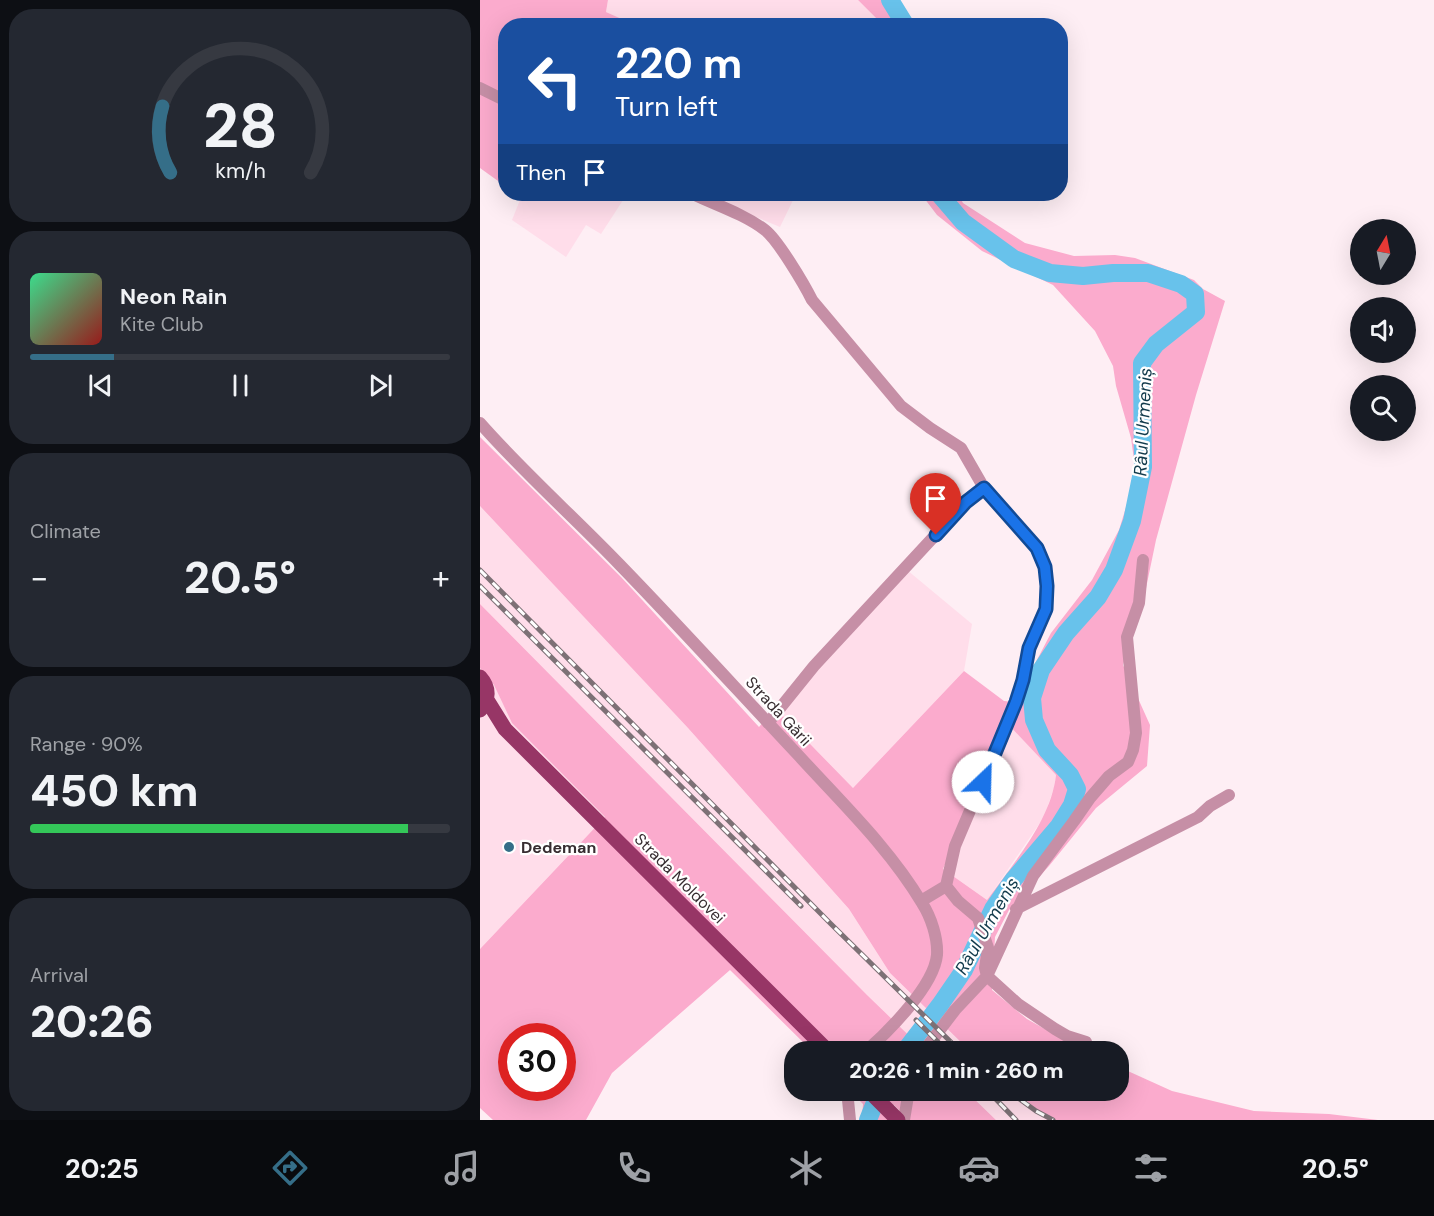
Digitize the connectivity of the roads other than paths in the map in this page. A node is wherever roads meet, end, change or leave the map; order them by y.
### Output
1 (480, 88) edge
2 (498, 97) edge
3 (708, 201) edge
4 (480, 423) edge
5 (984, 488) junction
6 (1143, 560) dead end
7 (480, 677) edge
8 (484, 705) edge
9 (480, 718) edge
10 (768, 723) junction
11 (505, 729) junction
12 (1229, 795) dead end
13 (946, 886) junction
14 (921, 901) junction
15 (1017, 909) junction
16 (987, 976) junction
17 (818, 1041) edge
18 (876, 1041) edge
19 (931, 1041) edge
20 (1083, 1041) edge
21 (848, 1101) edge
22 (879, 1101) edge
23 (907, 1101) edge
24 (850, 1120) edge
25 (898, 1120) edge
26 (904, 1120) edge

1 - 2 street
3 - 5 street
4 - 10 street, Strada Gării
5 - 10 street
5 - 13 street
6 - 15 street
7 - 8 main road, Strada Moldovei
8 - 11 main road, Strada Moldovei
9 - 11 main road, Strada Moldovei
10 - 14 street, Strada Gării
11 - 17 main road, Strada Moldovei
12 - 15 street
13 - 14 street
13 - 16 street
14 - 18 street, Strada Gării
15 - 16 street
16 - 19 street
16 - 20 street
21 - 24 street
22 - 25 main road
23 - 26 street

